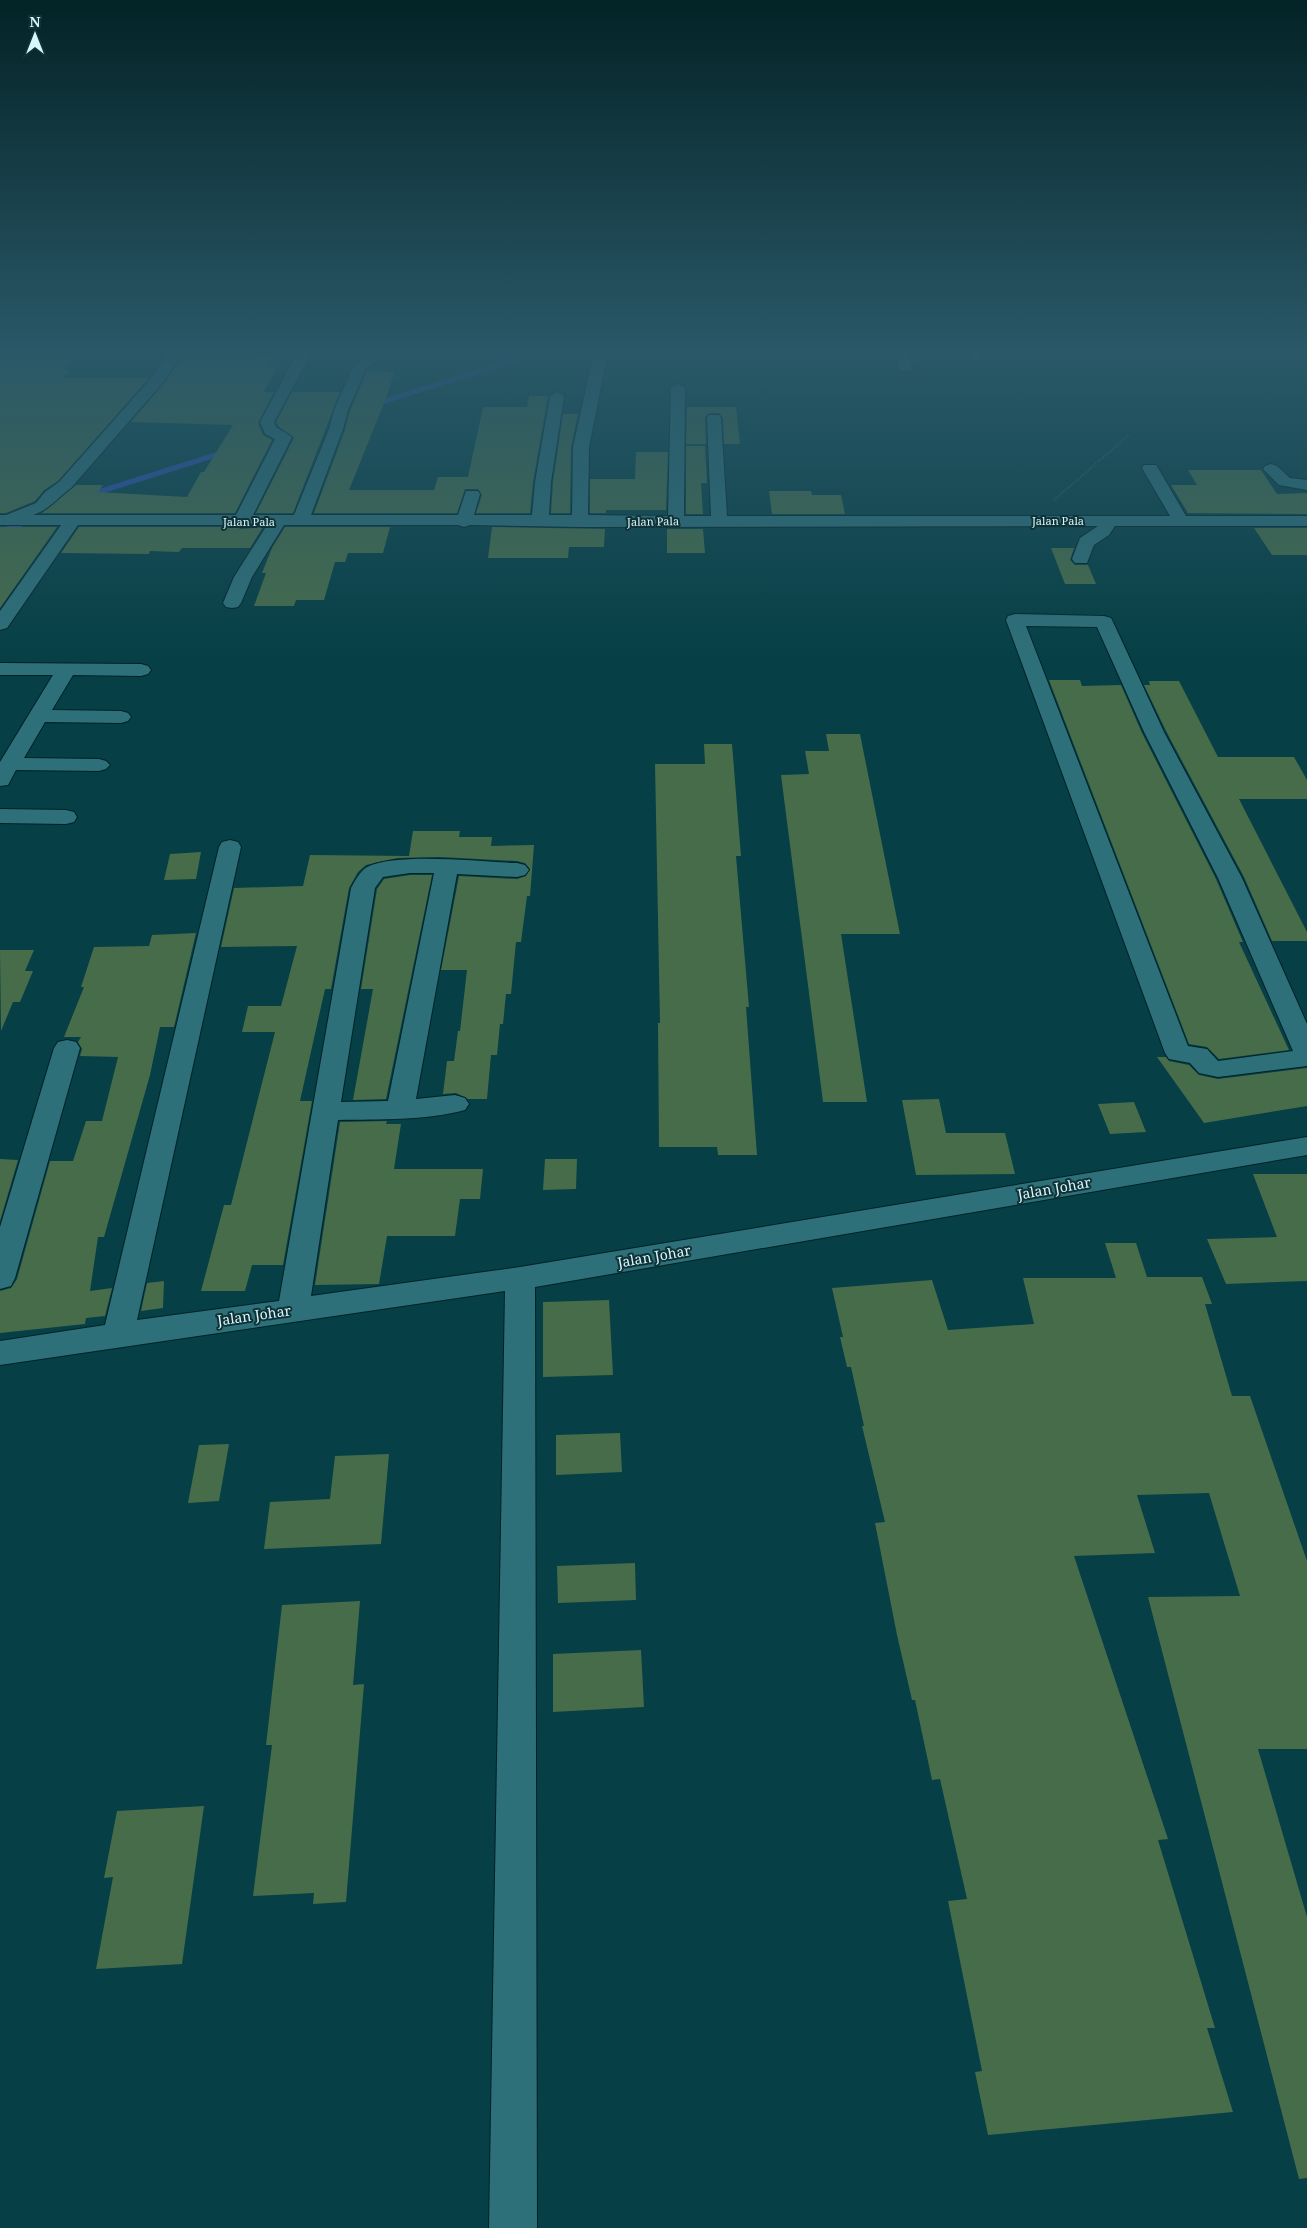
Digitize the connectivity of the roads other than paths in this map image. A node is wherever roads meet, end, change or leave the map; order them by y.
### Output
1 (92, 454) edge
2 (269, 454) edge
3 (326, 454) edge
4 (547, 454) edge
5 (581, 454) edge
6 (677, 454) edge
7 (716, 454) edge
8 (1150, 468) dead end
9 (1271, 469) dead end
10 (1307, 485) edge
11 (472, 494) dead end
12 (676, 520) junction
13 (719, 520) junction
14 (72, 521) junction
15 (278, 521) junction
16 (300, 521) junction
17 (540, 521) junction
18 (1108, 521) junction
19 (1181, 521) junction
20 (1307, 521) edge
21 (241, 522) junction
22 (464, 522) junction
23 (580, 522) junction
24 (2, 523) edge
25 (1081, 559) dead end
26 (232, 603) dead end
27 (0, 624) edge
28 (0, 669) edge
29 (66, 670) junction
30 (141, 670) dead end
31 (38, 716) junction
32 (121, 717) dead end
33 (99, 765) dead end
34 (5, 772) edge
35 (0, 816) edge
36 (66, 817) dead end
37 (230, 847) dead end
38 (447, 867) junction
39 (517, 870) dead end
40 (67, 1048) dead end
41 (1307, 1053) edge
42 (1307, 1058) edge
43 (455, 1104) dead end
44 (400, 1110) junction
45 (325, 1111) junction
46 (1307, 1146) edge
47 (0, 1278) edge
48 (520, 1278) junction
49 (293, 1309) junction
50 (118, 1335) junction
51 (0, 1354) edge
52 (513, 2228) edge

1 - 24 street
2 - 21 street
3 - 16 street
4 - 17 street
5 - 23 street
6 - 12 street
7 - 13 street
8 - 19 street
9 - 10 street
11 - 22 street
12 - 13 street, Jalan Pala
12 - 23 street, Jalan Pala
13 - 18 street, Jalan Pala
14 - 21 street, Jalan Pala
14 - 24 street, Jalan Pala
14 - 27 street
15 - 16 street, Jalan Pala
15 - 21 street, Jalan Pala
15 - 26 street
16 - 22 street, Jalan Pala
17 - 22 street, Jalan Pala
17 - 23 street, Jalan Pala
18 - 19 street, Jalan Pala
18 - 25 street
19 - 20 street, Jalan Pala
28 - 29 street
29 - 30 street
29 - 31 street
31 - 32 street
31 - 34 street
33 - 34 street
35 - 36 street
37 - 50 street
38 - 39 street
38 - 44 street
38 - 45 street
40 - 47 street
41 - 42 street
43 - 44 street
44 - 45 street
45 - 49 street
46 - 48 street, Jalan Johar
48 - 49 street, Jalan Johar
48 - 52 street
49 - 50 street, Jalan Johar
50 - 51 street, Jalan Johar

